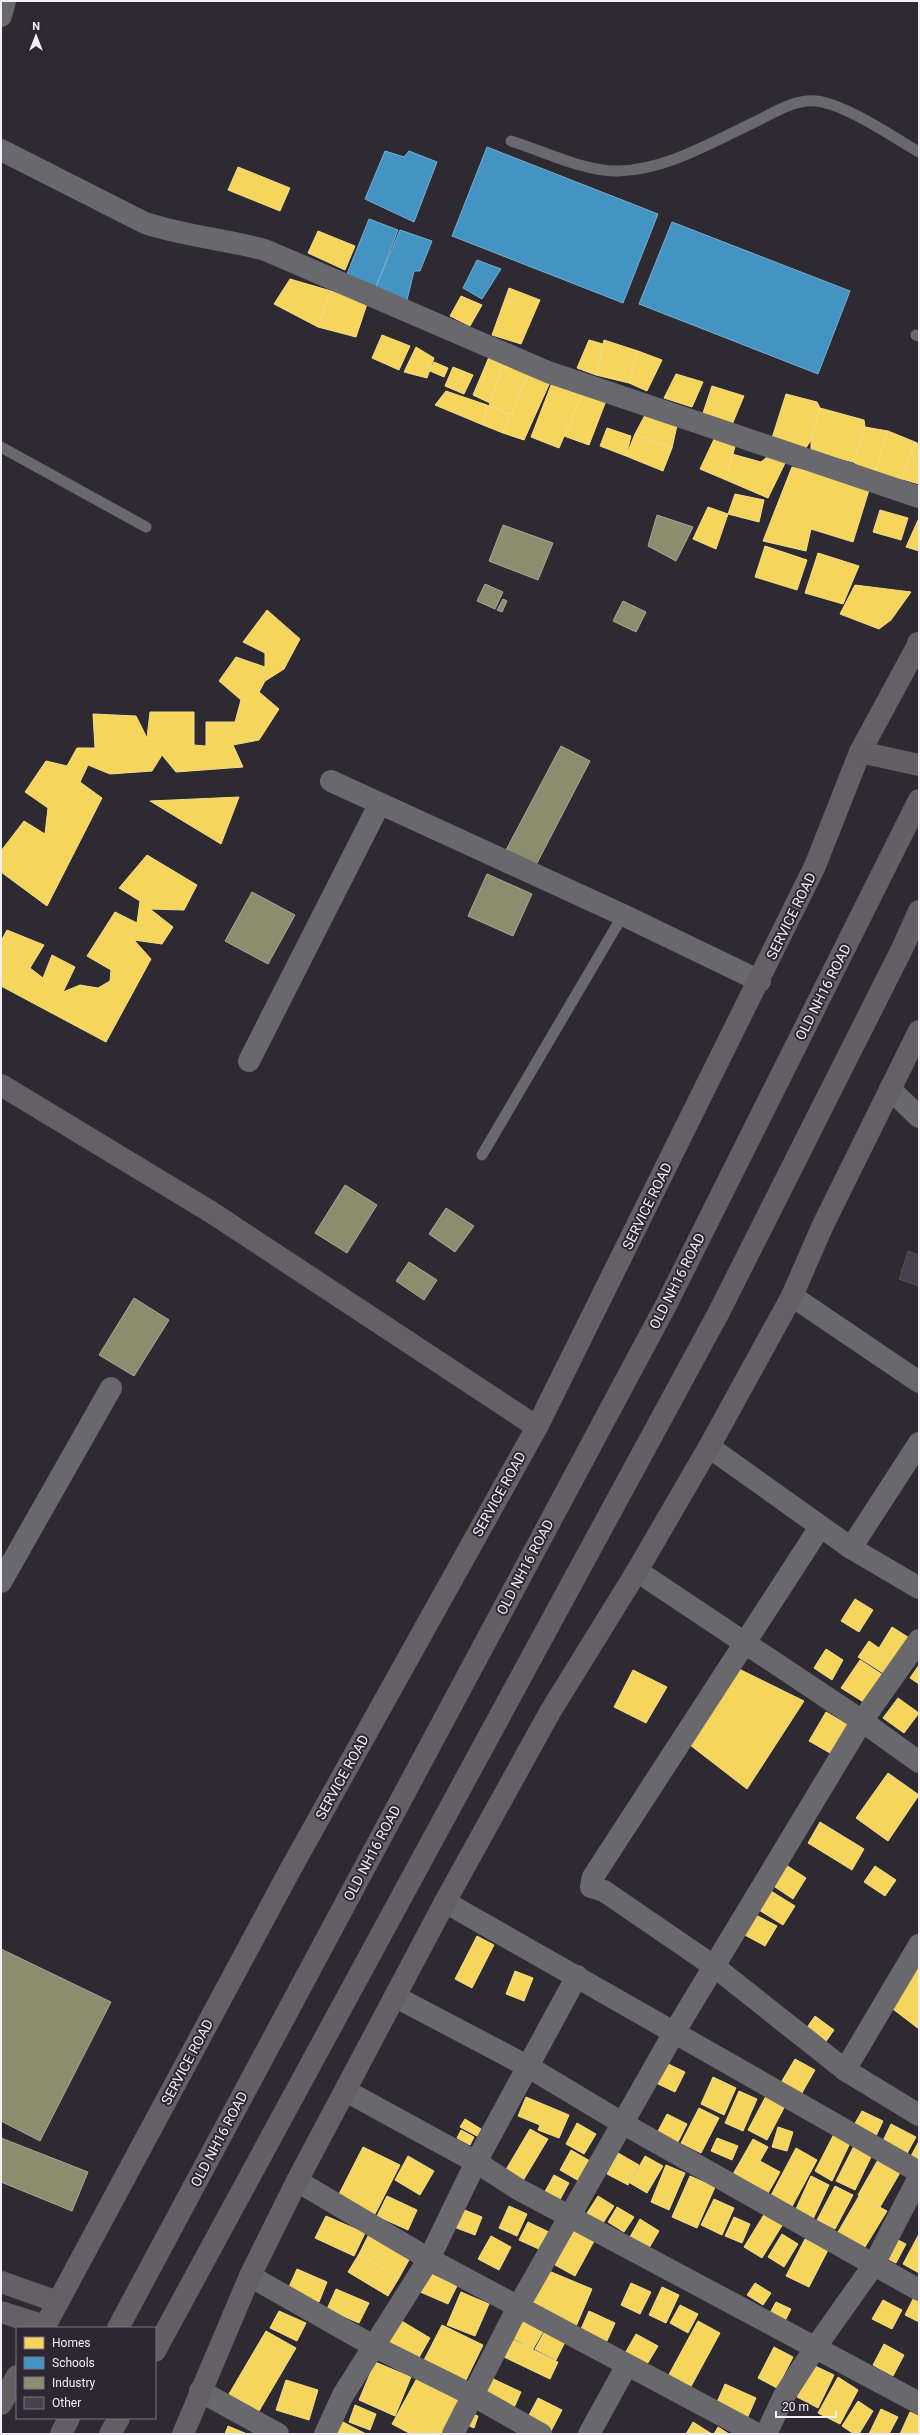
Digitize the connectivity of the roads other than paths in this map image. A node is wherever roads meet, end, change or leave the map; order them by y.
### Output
1 (5, 1) edge
2 (1, 16) edge
3 (511, 141) dead end
4 (1, 150) edge
5 (919, 152) edge
6 (1, 447) edge
7 (919, 497) edge
8 (146, 527) dead end
9 (919, 643) edge
10 (919, 648) edge
11 (860, 752) junction
12 (919, 765) edge
13 (919, 780) edge
14 (331, 782) dead end
15 (917, 804) edge
16 (379, 805) junction
17 (919, 911) edge
18 (623, 915) junction
19 (760, 981) junction
20 (919, 1031) edge
21 (249, 1061) dead end
22 (1, 1085) edge
23 (890, 1089) junction
24 (919, 1117) edge
25 (482, 1155) dead end
26 (792, 1296) junction
27 (919, 1382) edge
28 (110, 1388) dead end
29 (537, 1427) junction
30 (919, 1443) edge
31 (709, 1447) junction
32 (820, 1527) junction
33 (851, 1548) junction
34 (637, 1571) junction
35 (1, 1582) edge
36 (919, 1588) edge
37 (919, 1640) edge
38 (744, 1643) junction
39 (862, 1720) junction
40 (919, 1762) edge
41 (444, 1902) junction
42 (919, 1945) edge
43 (715, 1967) junction
44 (577, 1976) junction
45 (396, 1997) junction
46 (675, 2031) junction
47 (527, 2066) junction
48 (845, 2070) junction
49 (346, 2091) junction
50 (919, 2115) edge
51 (622, 2123) junction
52 (476, 2162) junction
53 (919, 2172) edge
54 (919, 2177) edge
55 (297, 2181) junction
56 (571, 2216) junction
57 (429, 2259) junction
58 (873, 2266) junction
59 (250, 2276) junction
60 (1, 2282) edge
61 (919, 2290) edge
62 (58, 2302) junction
63 (518, 2307) junction
64 (1, 2312) edge
65 (45, 2327) edge
66 (119, 2327) edge
67 (374, 2347) junction
68 (815, 2348) junction
69 (156, 2349) edge
70 (627, 2365) junction
71 (16, 2378) edge
72 (200, 2391) junction
73 (472, 2395) junction
74 (919, 2403) edge
75 (1, 2404) edge
76 (68, 2419) edge
77 (118, 2419) edge
78 (61, 2434) edge
79 (110, 2434) edge
80 (183, 2434) edge
81 (278, 2434) edge
82 (325, 2434) edge
83 (453, 2434) edge
84 (541, 2434) edge
85 (589, 2434) edge
86 (757, 2434) edge
87 (766, 2434) edge

1 - 2 street
3 - 5 lane
4 - 7 street
6 - 8 lane
9 - 10 main road
9 - 11 street, SERVICE ROAD
11 - 12 main road
11 - 19 street, SERVICE ROAD
13 - 15 main road, OLD NH16 ROAD
14 - 16 street
15 - 66 main road, OLD NH16 ROAD
16 - 18 street
16 - 21 street
17 - 69 main road
18 - 19 street
18 - 25 lane
19 - 29 street, SERVICE ROAD
20 - 23 street
22 - 29 street
23 - 24 street
23 - 26 street
26 - 27 street
26 - 31 street
28 - 35 street
29 - 62 street, SERVICE ROAD
30 - 33 street
31 - 32 street
31 - 34 street
32 - 33 street
32 - 38 street
33 - 36 street
34 - 38 street
34 - 41 street
37 - 39 street
38 - 39 street
38 - 43 street
39 - 40 street
39 - 43 street
41 - 44 street
41 - 45 street
42 - 48 street
43 - 46 street
43 - 48 street
44 - 46 street
44 - 47 street
45 - 47 street
45 - 49 street
46 - 51 street
46 - 53 street
47 - 51 street
47 - 52 street
48 - 50 street
49 - 52 street
49 - 55 street
51 - 56 street
51 - 58 street
52 - 56 street
52 - 57 street
54 - 58 street
55 - 57 street
55 - 59 street
56 - 63 street
56 - 68 street
57 - 63 street
57 - 67 street
58 - 61 street
58 - 68 street
59 - 67 street
59 - 72 street
60 - 62 street
62 - 65 street, SERVICE ROAD
63 - 70 street
63 - 73 street
64 - 65 street
67 - 73 street
67 - 82 street
68 - 74 street
68 - 87 street
70 - 85 street
70 - 86 street
71 - 75 street
72 - 80 street
72 - 81 street
73 - 83 street
73 - 84 street
76 - 78 main road
77 - 79 main road

